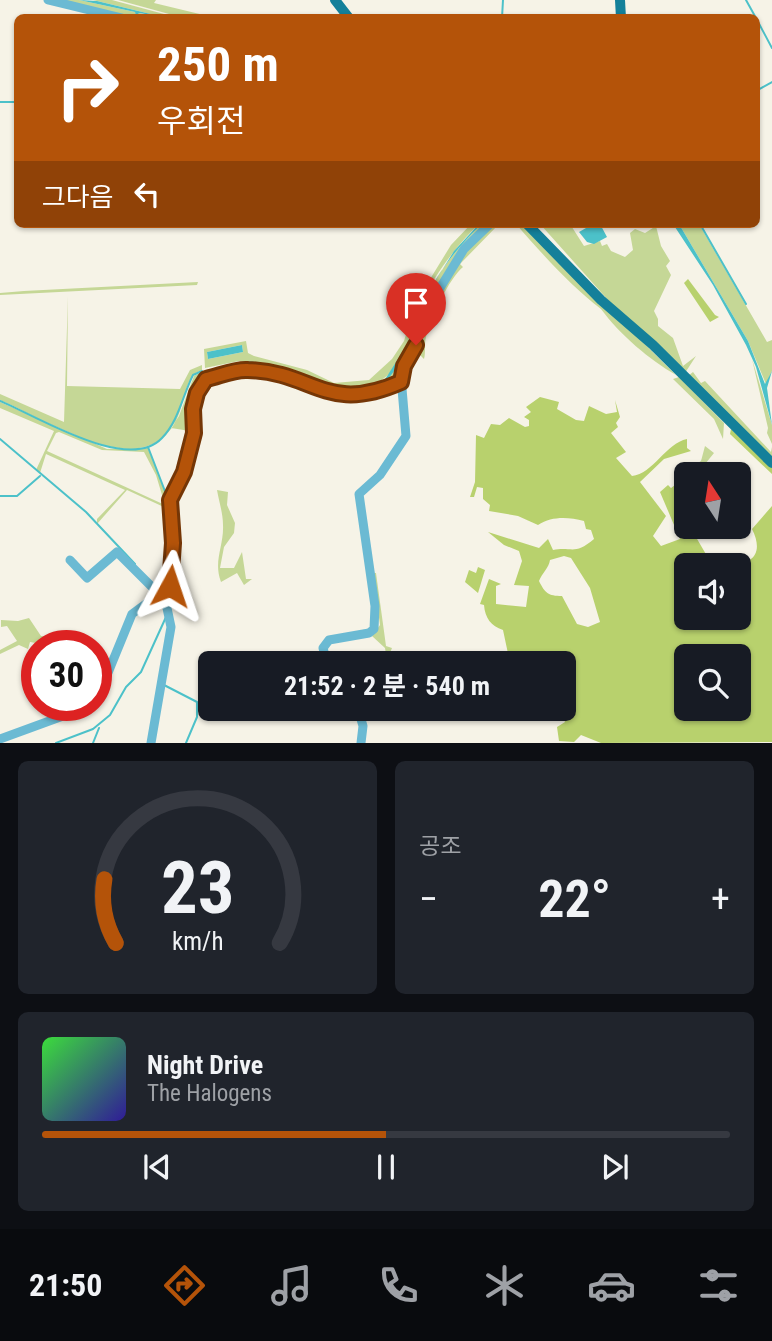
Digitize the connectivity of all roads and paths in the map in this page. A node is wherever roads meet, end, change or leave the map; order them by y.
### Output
1 (48, 0) edge
2 (335, 0) edge
3 (106, 14) edge
4 (346, 14) edge
5 (486, 228) edge
6 (531, 228) edge
7 (401, 382) junction
8 (772, 463) edge
9 (70, 560) dead end
10 (170, 586) junction
11 (160, 595) junction
12 (324, 651) edge
13 (112, 663) edge
14 (49, 721) edge
15 (362, 721) edge
16 (0, 739) edge
17 (151, 743) edge
18 (361, 743) edge

1 - 3 street
2 - 4 main road
5 - 7 street
6 - 8 main road
7 - 10 street
7 - 12 street
9 - 11 street
10 - 11 street
10 - 17 street
11 - 13 street
14 - 16 street
15 - 18 street

